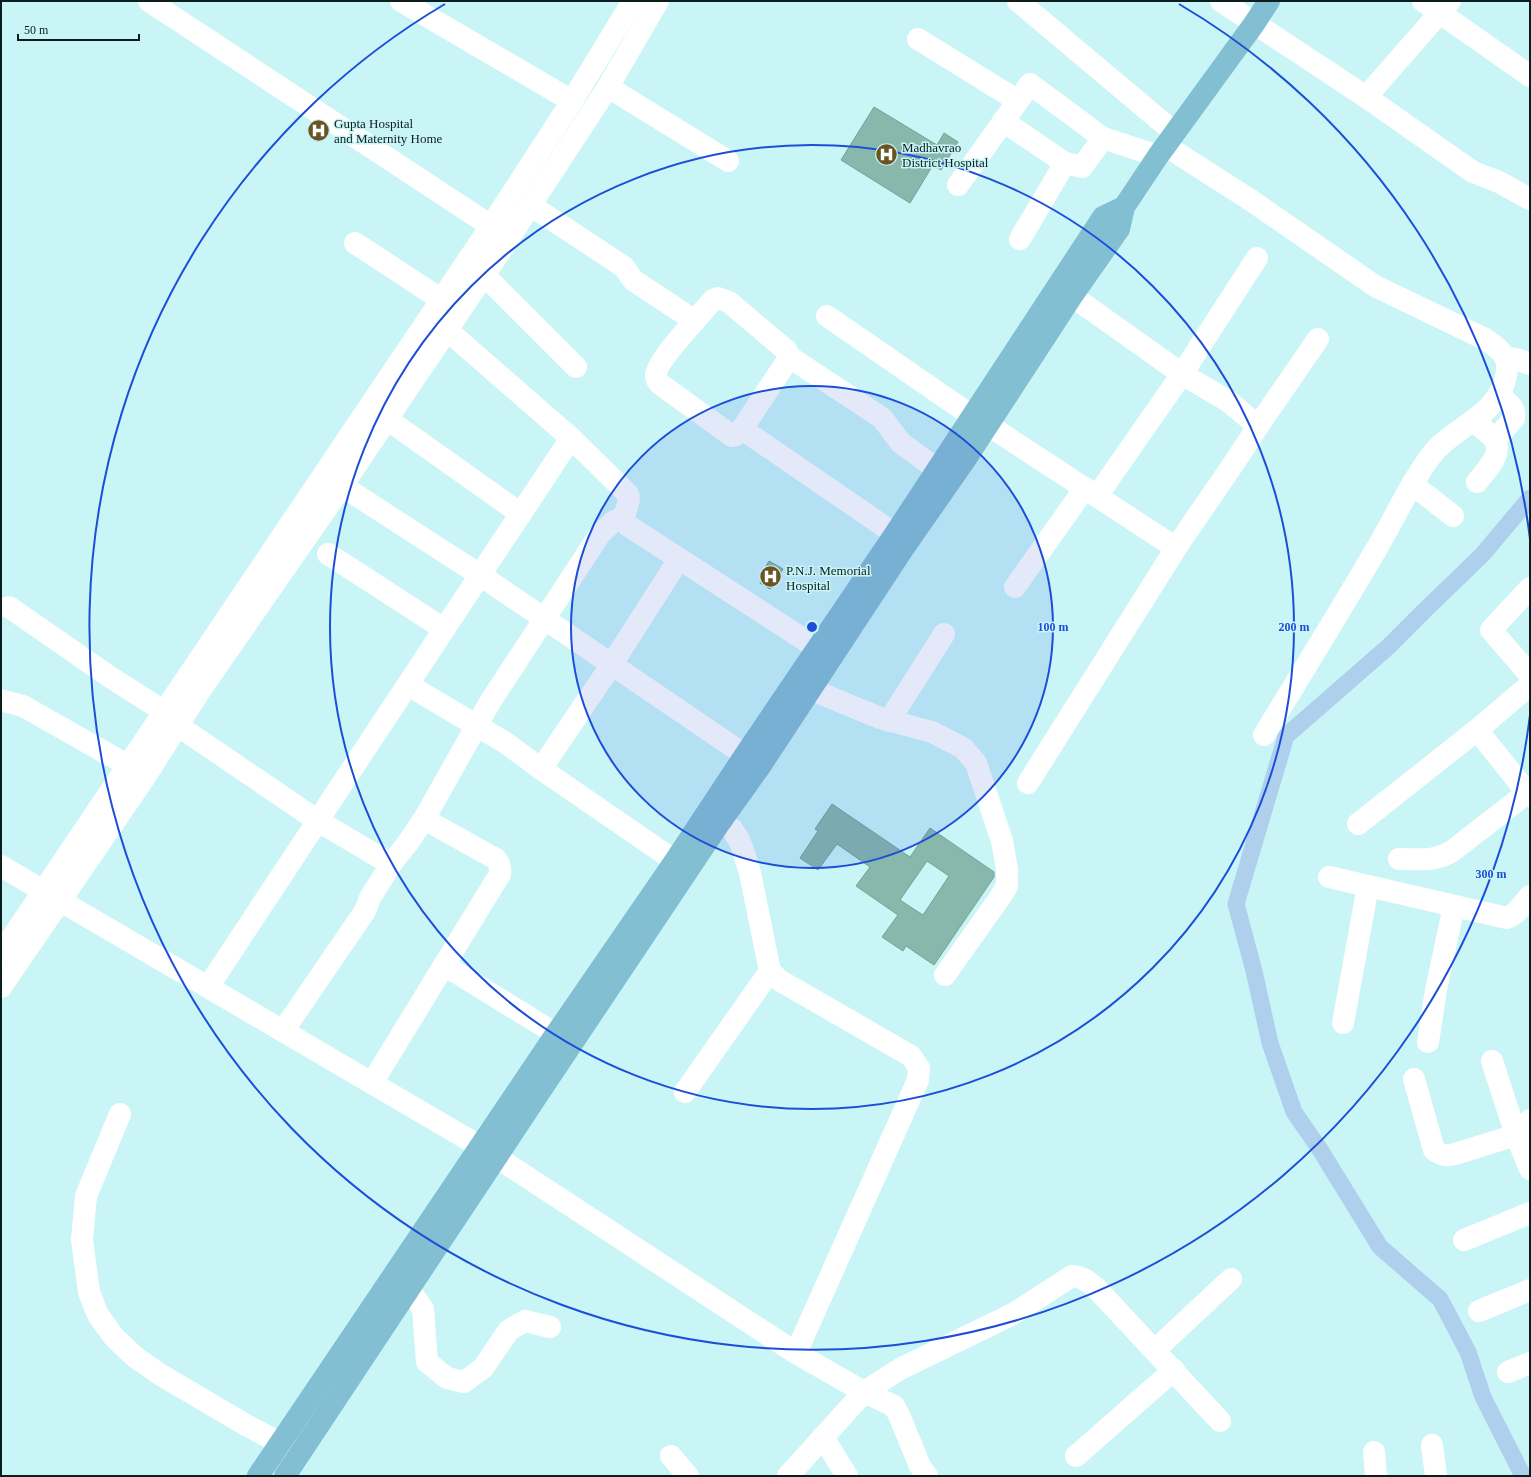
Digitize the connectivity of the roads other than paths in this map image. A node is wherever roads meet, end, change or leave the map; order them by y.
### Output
1 (401, 1) edge
2 (633, 1) edge
3 (658, 1) edge
4 (1018, 1) edge
5 (1221, 1) edge
6 (1269, 1) edge
7 (158, 3) edge
8 (1437, 5) edge
9 (1254, 24) junction
10 (918, 39) dead end
11 (1530, 76) edge
12 (608, 87) junction
13 (1366, 97) junction
14 (572, 101) junction
15 (1018, 101) junction
16 (1004, 121) junction
17 (1103, 138) junction
18 (1166, 145) junction
19 (728, 161) dead end
20 (1065, 163) junction
21 (958, 185) dead end
22 (1530, 198) edge
23 (530, 205) junction
24 (1124, 207) junction
25 (491, 226) junction
26 (509, 238) junction
27 (1020, 239) dead end
28 (355, 243) dead end
29 (1258, 258) dead end
30 (484, 275) junction
31 (1072, 296) junction
32 (442, 300) junction
33 (827, 316) dead end
34 (695, 321) junction
35 (447, 330) junction
36 (1318, 339) dead end
37 (788, 356) junction
38 (1506, 357) junction
39 (1530, 364) edge
40 (576, 367) dead end
41 (1182, 374) junction
42 (1499, 395) junction
43 (387, 419) junction
44 (980, 421) junction
45 (1474, 421) junction
46 (1258, 426) junction
47 (742, 429) junction
48 (571, 438) junction
49 (1495, 440) junction
50 (938, 470) junction
51 (1477, 482) dead end
52 (1412, 484) junction
53 (342, 486) junction
54 (1091, 492) junction
55 (521, 514) junction
56 (1452, 516) dead end
57 (623, 517) junction
58 (895, 534) junction
59 (1176, 548) junction
60 (328, 554) dead end
61 (679, 559) junction
62 (480, 575) junction
63 (1015, 587) dead end
64 (1530, 588) edge
65 (9, 607) dead end
66 (544, 618) junction
67 (444, 629) junction
68 (944, 634) dead end
69 (817, 648) junction
70 (612, 664) junction
71 (1530, 675) edge
72 (408, 685) junction
73 (1530, 685) edge
74 (810, 689) junction
75 (1, 700) edge
76 (171, 718) junction
77 (889, 720) junction
78 (476, 726) junction
79 (1477, 730) junction
80 (772, 731) junction
81 (1264, 735) dead end
82 (745, 755) junction
83 (129, 766) junction
84 (541, 769) junction
85 (1028, 783) dead end
86 (1529, 794) edge
87 (424, 819) junction
88 (318, 821) junction
89 (721, 821) junction
90 (1358, 824) dead end
91 (1399, 859) dead end
92 (675, 861) junction
93 (391, 864) junction
94 (1, 866) edge
95 (1329, 877) dead end
96 (1368, 886) junction
97 (52, 896) junction
98 (1530, 896) edge
99 (1454, 906) junction
100 (1, 954) edge
101 (444, 965) junction
102 (770, 971) junction
103 (945, 975) dead end
104 (1, 987) edge
105 (208, 987) junction
106 (1343, 1023) dead end
107 (283, 1031) junction
108 (556, 1034) junction
109 (1428, 1042) dead end
110 (1492, 1061) dead end
111 (1414, 1079) dead end
112 (372, 1083) junction
113 (685, 1092) dead end
114 (120, 1114) dead end
115 (1523, 1128) edge
116 (489, 1152) junction
117 (1530, 1169) edge
118 (1530, 1213) edge
119 (1464, 1240) dead end
120 (1231, 1279) dead end
121 (409, 1289) junction
122 (1530, 1290) edge
123 (1479, 1311) dead end
124 (550, 1327) dead end
125 (1155, 1350) junction
126 (796, 1353) junction
127 (1530, 1363) edge
128 (1174, 1370) junction
129 (1508, 1372) dead end
130 (864, 1392) junction
131 (1220, 1421) dead end
132 (823, 1437) junction
133 (281, 1444) junction
134 (1432, 1445) dead end
135 (1374, 1452) dead end
136 (300, 1454) junction
137 (671, 1456) dead end
138 (1076, 1456) dead end
139 (258, 1476) edge
140 (285, 1476) edge
141 (688, 1476) edge
142 (788, 1476) edge
143 (847, 1476) edge
144 (927, 1476) edge
145 (1376, 1476) edge
146 (1436, 1476) edge

1 - 14 street
2 - 14 street
3 - 12 street
4 - 18 street
5 - 9 street
6 - 9 main road
7 - 25 street
8 - 11 street
8 - 13 street
9 - 13 street
9 - 18 main road
10 - 15 street
12 - 19 street
12 - 23 street
13 - 22 street
14 - 25 street
15 - 16 street
15 - 17 street
16 - 20 street
16 - 21 street
17 - 18 street
17 - 20 street
18 - 24 main road
18 - 38 street
20 - 27 street
23 - 26 street
23 - 34 street
24 - 31 main road
24 - 44 main road
25 - 26 street
25 - 32 street
26 - 30 street
28 - 32 street
29 - 41 street
30 - 35 street
30 - 40 street
31 - 41 street
31 - 44 main road
32 - 76 street
33 - 44 street
34 - 37 street
34 - 47 street
35 - 43 street
35 - 48 street
36 - 46 street
37 - 47 street
37 - 50 street
38 - 39 street
38 - 42 street
41 - 46 street
41 - 54 street
42 - 45 street
42 - 49 street
43 - 53 street
43 - 55 street
44 - 50 main road
44 - 54 street
44 - 74 main road
45 - 49 street
45 - 52 street
46 - 59 street
47 - 58 street
48 - 55 street
48 - 57 street
49 - 51 street
50 - 58 main road
52 - 56 street
52 - 81 street
53 - 62 street
53 - 76 street
54 - 59 street
54 - 63 street
55 - 62 street
57 - 61 street
57 - 66 street
58 - 69 main road
59 - 85 street
60 - 67 street
61 - 69 street
61 - 70 street
62 - 66 street
62 - 67 street
64 - 71 street
65 - 76 street
66 - 70 street
66 - 78 street
67 - 72 street
68 - 77 street
69 - 80 main road
70 - 82 street
70 - 84 street
72 - 78 street
72 - 88 street
73 - 79 street
74 - 77 street
74 - 80 main road
75 - 83 street
76 - 83 street
76 - 88 street
76 - 97 street
77 - 103 street
78 - 84 street
78 - 87 street
79 - 86 street
79 - 90 street
80 - 82 main road
80 - 89 main road
82 - 92 main road
83 - 97 street
84 - 92 street
86 - 91 street
87 - 93 street
87 - 101 street
88 - 93 street
88 - 105 street
89 - 102 street
89 - 116 main road
92 - 108 main road
93 - 107 street
94 - 97 street
95 - 96 street
96 - 99 street
96 - 106 street
97 - 100 street
97 - 104 street
97 - 105 street
98 - 99 street
99 - 109 street
101 - 108 street
101 - 112 street
102 - 113 street
102 - 126 street
105 - 107 street
107 - 112 street
108 - 116 main road
110 - 115 street
111 - 115 street
112 - 116 street
114 - 133 street
115 - 117 street
116 - 121 main road
116 - 126 street
116 - 133 main road
118 - 119 street
120 - 125 street
121 - 124 street
121 - 136 main road
122 - 123 street
125 - 128 street
125 - 130 street
126 - 130 street
127 - 129 street
128 - 131 street
128 - 138 street
130 - 132 street
130 - 144 street
132 - 142 street
132 - 143 street
133 - 136 street
133 - 139 main road
134 - 146 street
135 - 145 street
136 - 140 main road
137 - 141 street

